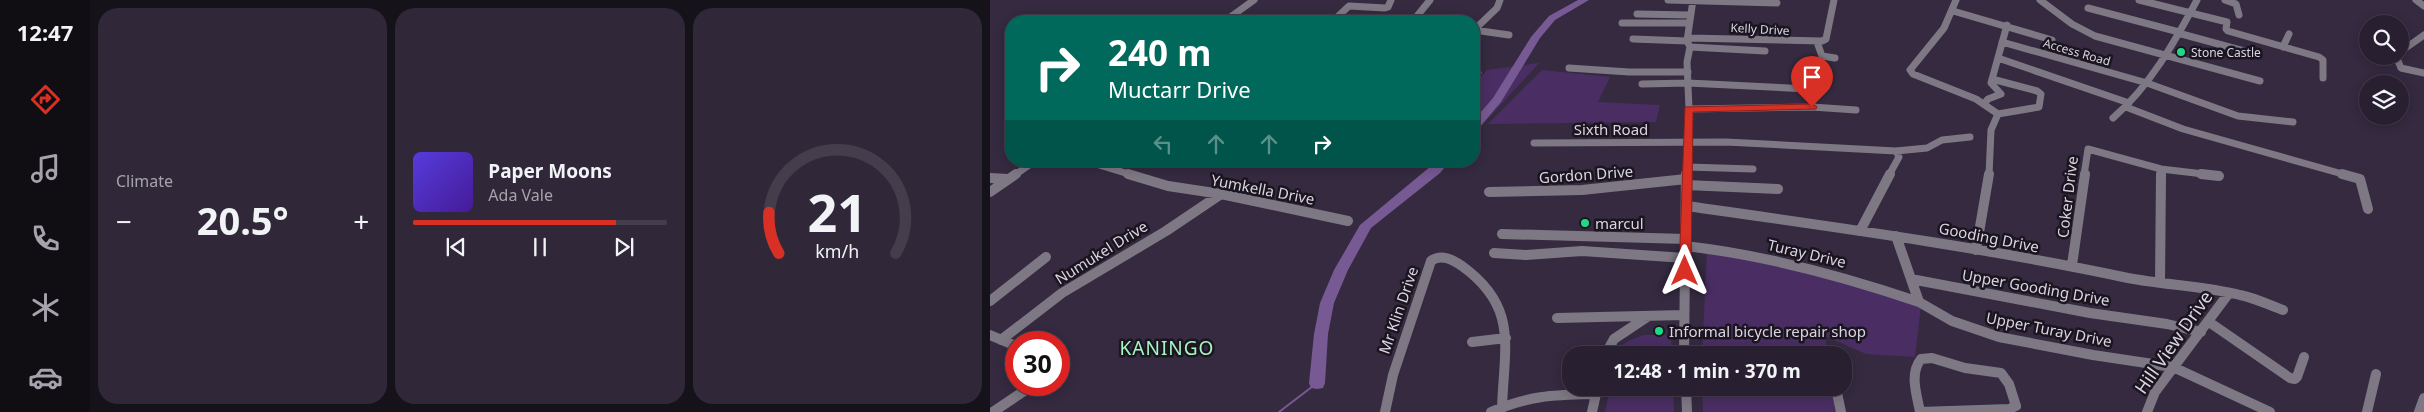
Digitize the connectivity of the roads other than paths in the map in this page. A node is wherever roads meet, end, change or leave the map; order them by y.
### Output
1 (1254, 0) edge
2 (1391, 0) edge
3 (1430, 0) edge
4 (1500, 0) edge
5 (1668, 0) edge
6 (1693, 0) edge
7 (1834, 0) edge
8 (1956, 0) edge
9 (2040, 0) edge
10 (2139, 0) edge
11 (2197, 0) edge
12 (2225, 0) edge
13 (2416, 0) edge
14 (1777, 3) dead end
15 (2424, 6) edge
16 (2088, 8) dead end
17 (1953, 11) junction
18 (2190, 12) junction
19 (1637, 14) dead end
20 (1233, 15) edge
21 (1339, 15) edge
22 (1419, 15) edge
23 (2239, 15) dead end
24 (1689, 19) junction
25 (1622, 23) dead end
26 (1480, 24) edge
27 (2007, 25) junction
28 (1480, 31) edge
29 (2178, 32) junction
30 (2289, 34) dead end
31 (1509, 35) dead end
32 (2424, 36) edge
33 (1633, 38) dead end
34 (2052, 40) dead end
35 (1689, 42) junction
36 (1817, 42) junction
37 (2002, 42) junction
38 (2284, 46) junction
39 (2409, 46) edge
40 (1765, 51) dead end
41 (2244, 51) dead end
42 (2168, 54) junction
43 (1835, 58) dead end
44 (1998, 58) junction
45 (2400, 65) edge
46 (1569, 68) dead end
47 (1688, 72) junction
48 (2424, 73) edge
49 (2323, 78) dead end
50 (1992, 79) junction
51 (2260, 82) dead end
52 (1688, 83) junction
53 (2147, 83) junction
54 (1642, 84) dead end
55 (1984, 104) junction
56 (2128, 105) junction
57 (1812, 107) junction
58 (1689, 109) junction
59 (1856, 110) dead end
60 (1998, 114) junction
61 (2113, 118) dead end
62 (2293, 122) dead end
63 (1970, 137) dead end
64 (1534, 143) dead end
65 (1687, 143) junction
66 (1896, 151) junction
67 (1027, 167) edge
68 (1106, 167) edge
69 (1686, 167) junction
70 (1753, 169) dead end
71 (2161, 169) junction
72 (2219, 176) dead end
73 (990, 178) edge
74 (1008, 179) junction
75 (1686, 182) junction
76 (1778, 189) dead end
77 (990, 192) edge
78 (1489, 192) dead end
79 (1221, 194) junction
80 (1686, 206) junction
81 (2368, 209) dead end
82 (1348, 221) dead end
83 (1860, 231) junction
84 (1502, 234) dead end
85 (1896, 236) junction
86 (1686, 243) junction
87 (1976, 250) junction
88 (1494, 253) dead end
89 (1046, 257) dead end
90 (1685, 258) junction
91 (2072, 265) junction
92 (1911, 279) junction
93 (2160, 283) junction
94 (2229, 293) junction
95 (990, 300) edge
96 (1919, 302) junction
97 (2283, 310) dead end
98 (1684, 315) junction
99 (1648, 317) junction
100 (1557, 318) dead end
101 (2209, 322) junction
102 (2201, 332) junction
103 (990, 336) edge
104 (1506, 338) junction
105 (1001, 340) junction
106 (1005, 342) edge
107 (1472, 342) dead end
108 (1610, 346) edge
109 (1684, 346) edge
110 (2304, 357) dead end
111 (2173, 367) junction
112 (2376, 374) dead end
113 (1562, 394) edge
114 (1017, 396) edge
115 (1595, 396) edge
116 (1686, 396) edge
117 (1838, 396) edge
118 (2424, 398) edge
119 (1497, 410) edge
120 (993, 412) edge
121 (1385, 412) edge
122 (1592, 412) edge
123 (1687, 412) edge
124 (1841, 412) edge
125 (1911, 412) edge
126 (1920, 412) edge
127 (1950, 412) edge
128 (2147, 412) edge
129 (2270, 412) edge
130 (2367, 412) edge
131 (2418, 412) edge

1 - 20 street
2 - 21 street
3 - 22 street
4 - 26 street
5 - 6 street
6 - 14 street
6 - 24 street
7 - 36 street
8 - 17 street
9 - 42 street
10 - 18 street
11 - 18 street
12 - 23 street
13 - 15 street
16 - 29 street
17 - 27 street
17 - 55 street
18 - 29 street
18 - 38 street
19 - 24 street
24 - 25 street
24 - 35 street
27 - 34 street
27 - 37 street
28 - 31 street
29 - 41 street
29 - 42 street
30 - 38 street
32 - 39 street
33 - 35 street
35 - 36 street, Kelly Drive
35 - 40 street
35 - 47 street
36 - 43 street
37 - 44 street
37 - 53 street, Access Road
38 - 49 street
42 - 51 street
42 - 53 street
44 - 50 street
44 - 56 street
45 - 48 street
46 - 47 street
47 - 52 street
50 - 55 street
50 - 60 street
52 - 54 street
52 - 57 street
52 - 58 street
53 - 56 street
53 - 62 street, Access Road
55 - 60 street
56 - 61 street
56 - 81 street
57 - 58 street
57 - 59 street
58 - 65 street
60 - 87 street
63 - 66 street, Sixth Road
64 - 65 street, Sixth Road
65 - 66 street, Sixth Road
65 - 69 street
66 - 83 street
67 - 74 street
68 - 79 street, Yumkella Drive
69 - 70 street
69 - 75 street
71 - 72 street
71 - 91 street, Coker Drive
71 - 93 street
73 - 74 street
74 - 77 street
75 - 76 street, Gordon Drive
75 - 78 street, Gordon Drive
75 - 80 street
79 - 82 street, Yumkella Drive
79 - 105 street, Numukel Drive
80 - 83 street, Gooding Drive
80 - 86 street
83 - 85 street, Gooding Drive
84 - 86 street, Turay Drive
85 - 87 street, Gooding Drive
85 - 92 street
86 - 90 street
86 - 96 street, Turay Drive
87 - 91 street, Gooding Drive
88 - 90 street
89 - 95 street
90 - 98 street
91 - 93 street, Gooding Drive
92 - 96 street
92 - 102 street, Upper Gooding Drive
93 - 94 street, Gooding Drive
94 - 97 street, Gooding Drive
94 - 101 street, Hill View Drive
96 - 111 street, Upper Turay Drive
98 - 99 street
98 - 109 street
99 - 100 street
99 - 108 street
101 - 102 street, Hill View Drive
101 - 110 street
102 - 111 street, Hill View Drive
103 - 105 street
104 - 107 street
104 - 119 street, Mr Klin Drive
104 - 121 street, Mr Klin Drive
105 - 106 street
111 - 128 street, Hill View Drive
111 - 129 street, Upper Turay Drive
112 - 130 street
113 - 119 street
114 - 120 street
115 - 122 street
116 - 123 street
117 - 124 street
118 - 131 street
125 - 126 street
126 - 127 street
126 - 127 street

